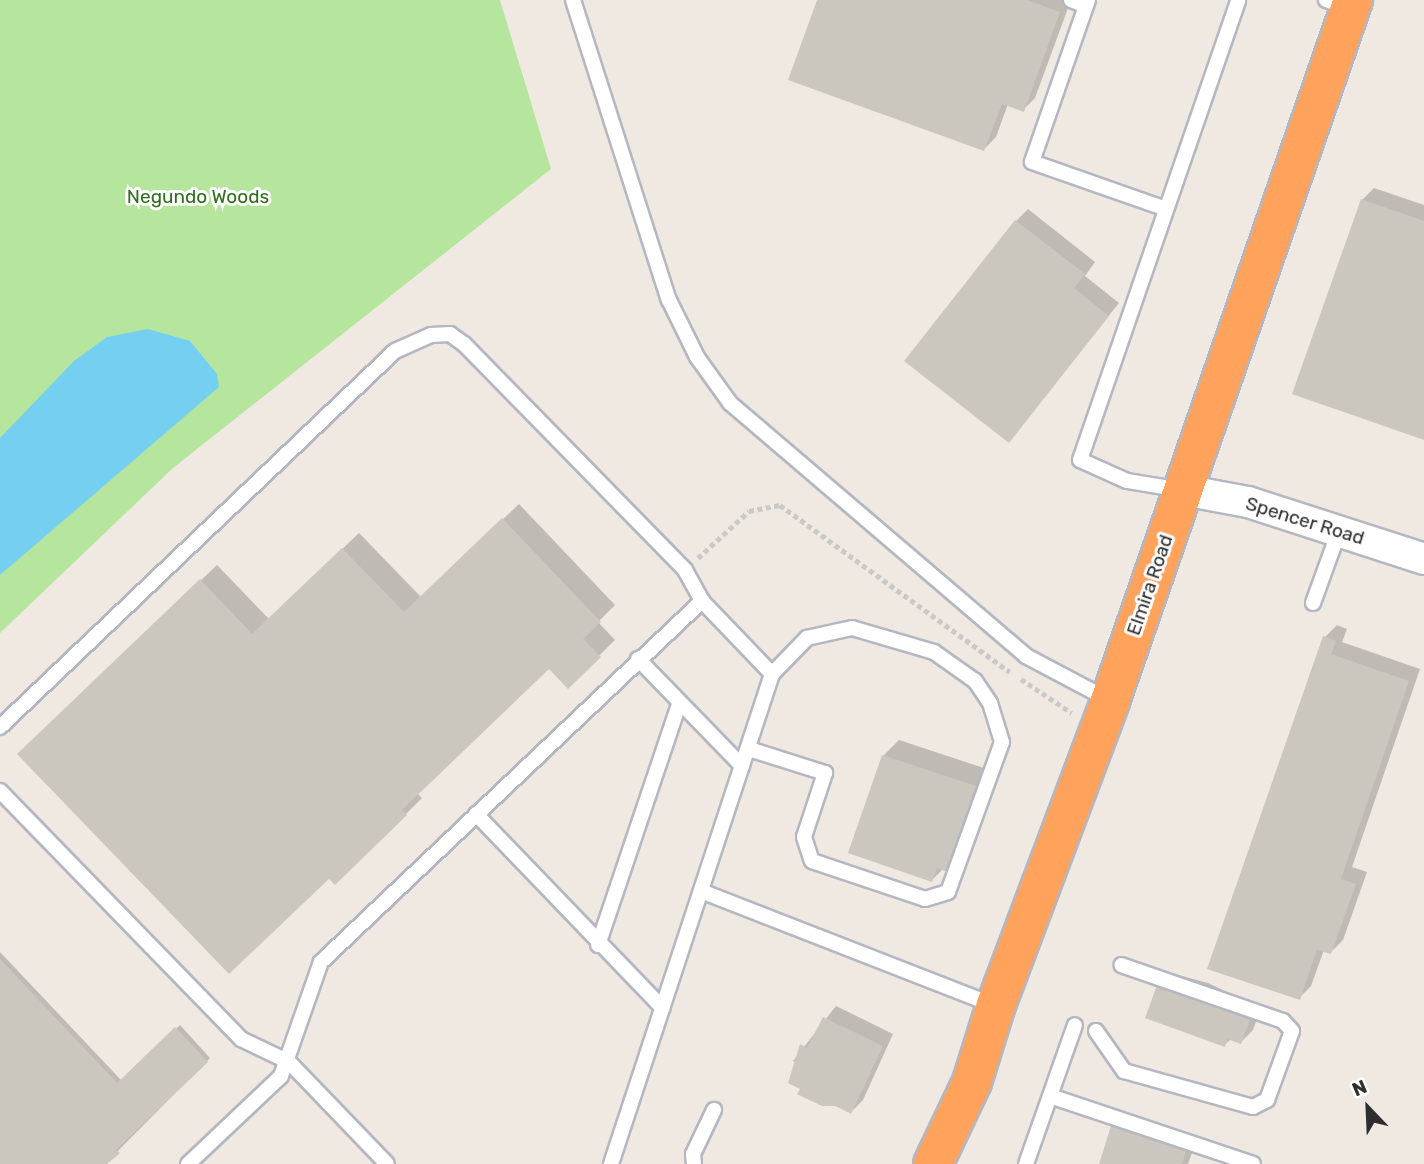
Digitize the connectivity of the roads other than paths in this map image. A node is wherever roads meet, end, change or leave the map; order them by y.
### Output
1 (573, 0) edge
2 (1071, 0) edge
3 (1238, 0) edge
4 (1087, 3) edge
5 (1343, 3) edge
6 (1166, 209) junction
7 (1183, 490) junction
8 (1339, 531) junction
9 (1424, 559) edge
10 (702, 601) junction
11 (1313, 603) dead end
12 (638, 659) junction
13 (772, 674) junction
14 (679, 704) junction
15 (1104, 716) junction
16 (0, 727) edge
17 (750, 748) junction
18 (742, 766) junction
19 (0, 791) edge
20 (475, 814) junction
21 (701, 891) junction
22 (598, 945) junction
23 (1121, 965) dead end
24 (996, 1005) junction
25 (663, 1008) junction
26 (1075, 1025) dead end
27 (1096, 1031) dead end
28 (289, 1062) junction
29 (1050, 1096) junction
30 (714, 1110) dead end
31 (188, 1164) edge
32 (387, 1164) edge
33 (611, 1164) edge
34 (694, 1164) edge
35 (933, 1164) edge
36 (1026, 1164) edge
37 (1253, 1164) edge

1 - 15 lane
2 - 4 lane
3 - 6 lane
4 - 6 lane
5 - 7 highway, Elmira Road
6 - 7 lane
7 - 8 street, Spencer Road
7 - 15 highway, Elmira Road
8 - 9 street, Spencer Road
8 - 11 lane
10 - 12 lane
10 - 13 lane
10 - 16 lane
12 - 14 lane
12 - 20 lane
13 - 17 lane
13 - 17 lane
14 - 18 lane
14 - 22 lane
15 - 24 highway, Elmira Road
17 - 18 lane
18 - 21 lane
19 - 28 lane
20 - 22 lane
20 - 28 lane
21 - 24 lane
21 - 25 lane
22 - 25 lane
23 - 27 lane
24 - 35 highway, Elmira Road
25 - 33 lane
26 - 29 lane
28 - 31 lane
28 - 32 lane
29 - 36 lane
29 - 37 lane
30 - 34 lane

